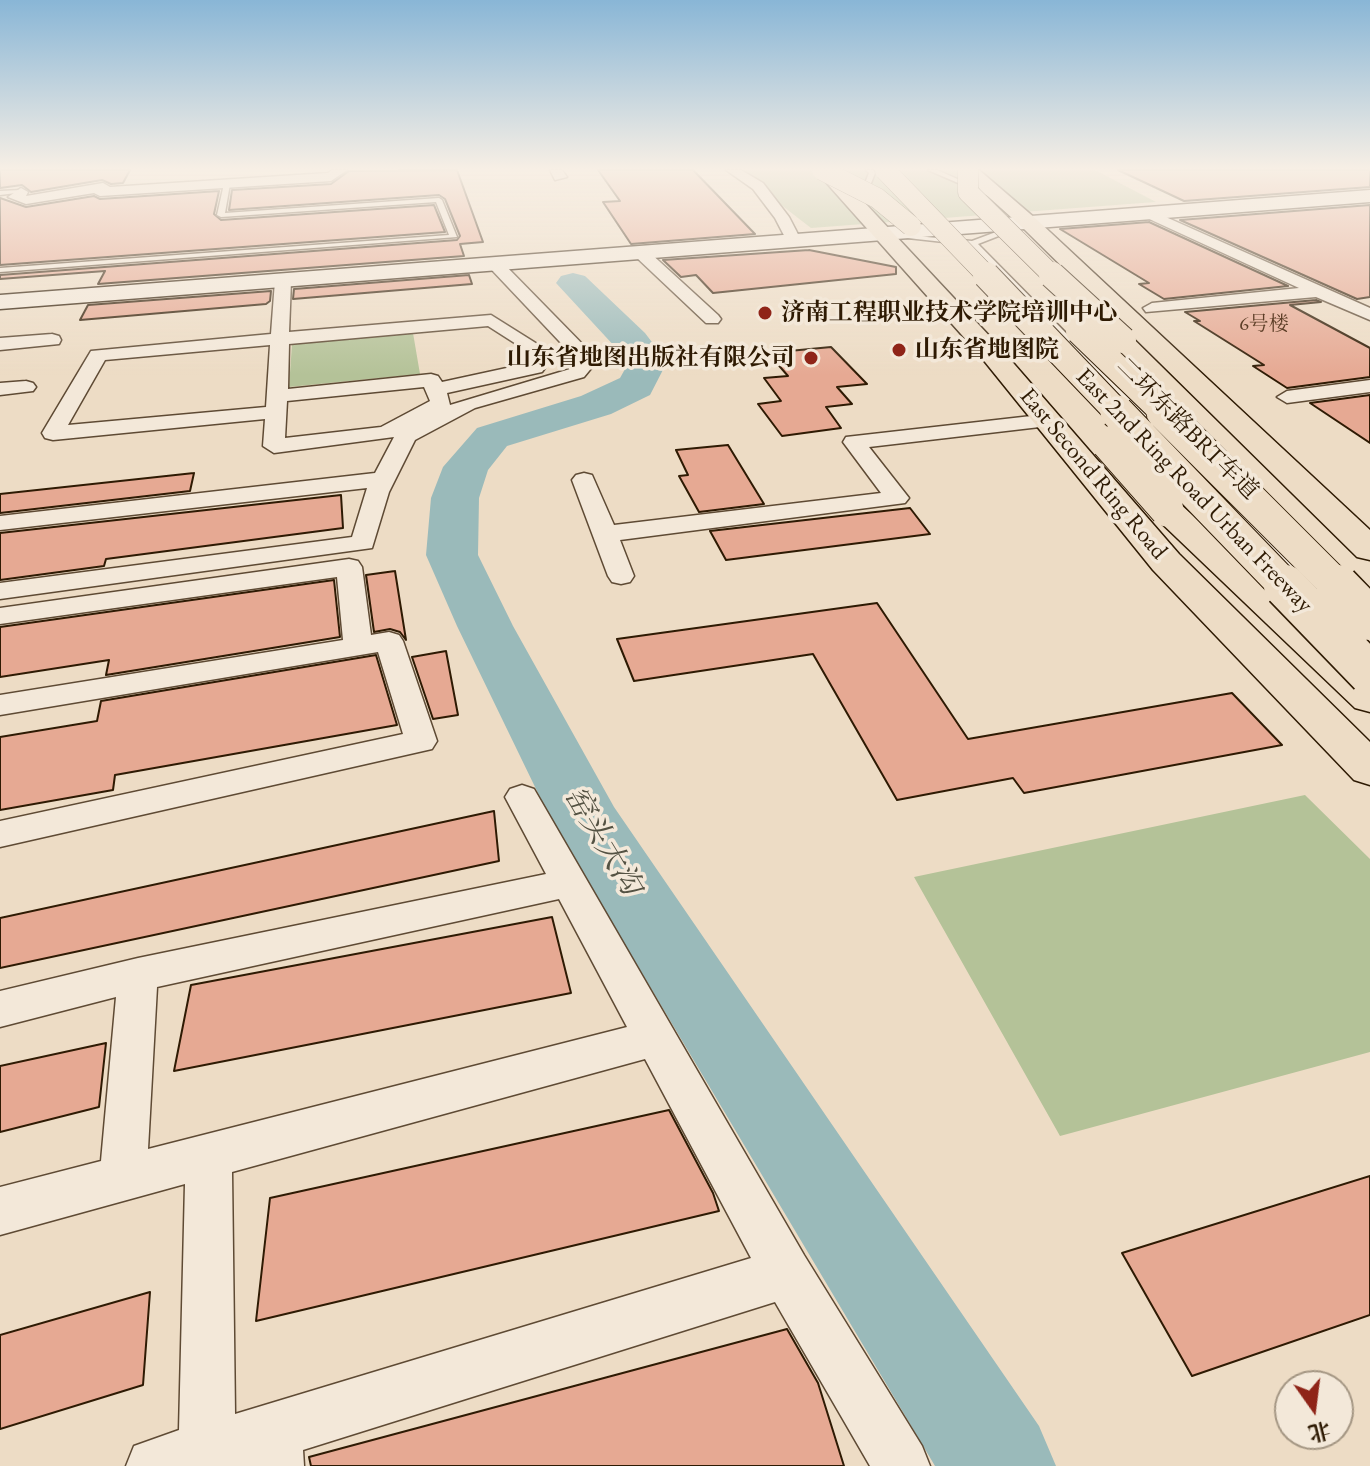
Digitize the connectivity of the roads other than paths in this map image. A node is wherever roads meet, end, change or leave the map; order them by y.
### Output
1 (434, 238) edge
2 (792, 238) edge
3 (842, 238) edge
4 (890, 238) edge
5 (923, 238) edge
6 (924, 238) edge
7 (952, 238) edge
8 (964, 238) edge
9 (995, 238) edge
10 (1028, 238) edge
11 (1028, 238) edge
12 (1204, 238) edge
13 (794, 242) junction
14 (973, 243) junction
15 (642, 254) junction
16 (496, 265) junction
17 (0, 270) edge
18 (283, 281) junction
19 (1319, 291) junction
20 (0, 302) edge
21 (1152, 308) dead end
22 (1370, 315) edge
23 (712, 319) dead end
24 (280, 338) junction
25 (52, 340) dead end
26 (0, 344) edge
27 (1041, 368) dead end
28 (1370, 386) edge
29 (26, 387) dead end
30 (0, 389) edge
31 (435, 390) junction
32 (1287, 397) dead end
33 (277, 404) junction
34 (1049, 420) junction
35 (1094, 427) dead end
36 (1155, 428) dead end
37 (1165, 439) dead end
38 (384, 479) junction
39 (584, 480) dead end
40 (0, 523) edge
41 (605, 534) junction
42 (1370, 549) edge
43 (621, 576) dead end
44 (1370, 582) edge
45 (1315, 590) dead end
46 (0, 591) edge
47 (0, 616) edge
48 (1370, 619) edge
49 (358, 646) junction
50 (1370, 674) edge
51 (1370, 699) edge
52 (0, 705) edge
53 (1370, 769) edge
54 (522, 797) dead end
55 (0, 834) edge
56 (569, 883) junction
57 (138, 975) junction
58 (0, 1009) edge
59 (656, 1038) junction
60 (209, 1156) junction
61 (123, 1178) junction
62 (0, 1211) edge
63 (786, 1273) junction
64 (275, 1449) edge
65 (207, 1450) junction
66 (154, 1466) edge
67 (902, 1466) edge

1 - 17 lane
2 - 13 street
3 - 13 main road
4 - 34 highway, East Second Ring Road
5 - 27 highway, bridge
6 - 14 lane
7 - 50 highway, East 2nd Ring Road Urban Freeway, bridge
8 - 48 highway, East 2nd Ring Road Urban Freeway, bridge
9 - 14 lane
10 - 42 highway
11 - 44 highway, bridge
12 - 19 street
13 - 15 main road
14 - 36 lane, 二环东路BRT车道
15 - 16 main road
15 - 23 street
16 - 18 main road
16 - 38 street
18 - 20 main road
18 - 24 street
19 - 21 street
19 - 22 street
24 - 31 street
24 - 33 street
24 - 33 street
25 - 26 street
28 - 32 street
29 - 30 street
31 - 33 street
31 - 33 street
34 - 41 street
34 - 53 highway, East Second Ring Road
35 - 51 highway, bridge
37 - 45 lane, 二环东路BRT车道
38 - 40 street
38 - 46 street
39 - 41 street
41 - 43 street
47 - 49 street
49 - 52 street
49 - 55 street
54 - 56 street
56 - 57 street
56 - 59 street
57 - 58 street
57 - 61 street
59 - 60 street
59 - 63 street
60 - 61 street
60 - 65 street
61 - 62 street
63 - 64 street
63 - 67 street
64 - 65 street
65 - 66 street

